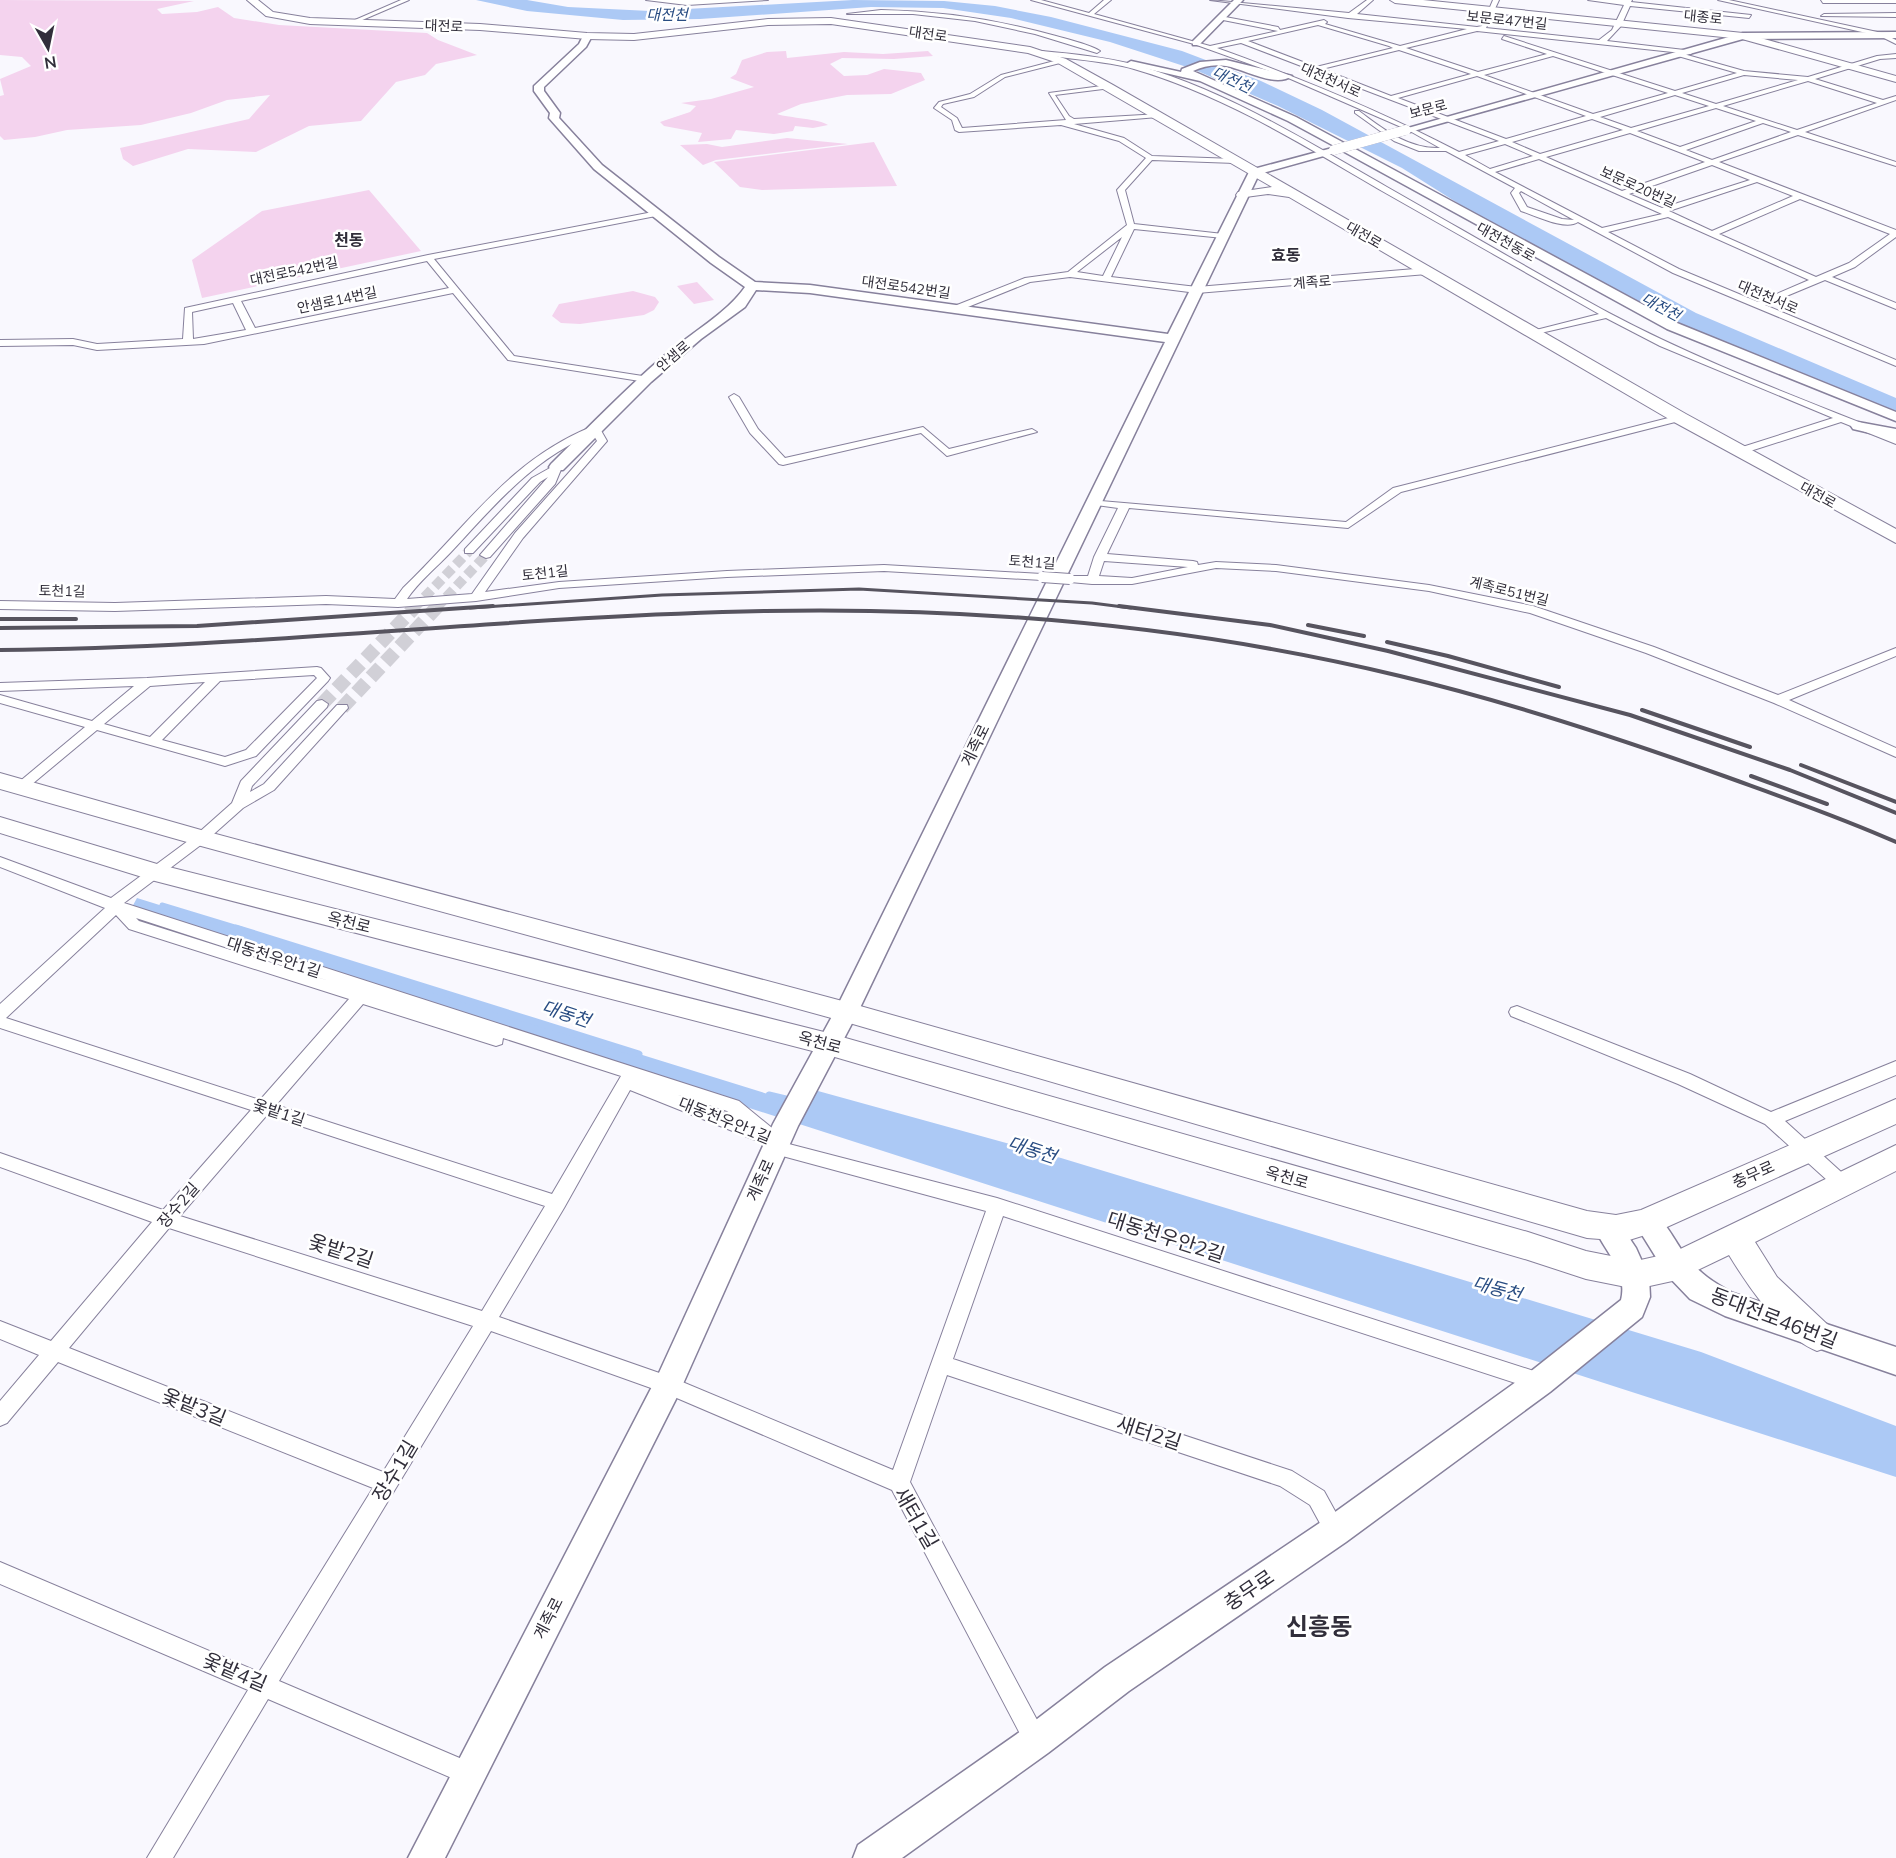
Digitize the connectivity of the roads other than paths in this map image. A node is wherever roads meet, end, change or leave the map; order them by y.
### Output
1 (252, 0) edge
2 (406, 0) edge
3 (649, 0) edge
4 (765, 0) edge
5 (1034, 0) edge
6 (1108, 0) edge
7 (1213, 0) edge
8 (1370, 0) edge
9 (1395, 0) edge
10 (1591, 0) edge
11 (1721, 0) edge
12 (1896, 0) edge
13 (677, 1) edge
14 (1238, 1) edge
15 (1628, 2) edge
16 (1750, 3) edge
17 (1822, 3) edge
18 (1494, 5) edge
19 (848, 14) junction
20 (1091, 14) junction
21 (1352, 15) junction
22 (1896, 15) edge
23 (1749, 16) junction
24 (1814, 16) junction
25 (1220, 18) junction
26 (351, 23) junction
27 (1317, 23) junction
28 (1621, 24) junction
29 (1478, 29) junction
30 (1284, 30) junction
31 (1882, 35) junction
32 (1896, 35) edge
33 (1743, 36) junction
34 (585, 38) junction
35 (1242, 41) junction
36 (1602, 42) junction
37 (1896, 42) edge
38 (1196, 43) junction
39 (1398, 47) junction
40 (1582, 47) dead end
41 (1210, 48) junction
42 (1572, 49) dead end
43 (1691, 52) junction
44 (1042, 53) junction
45 (1552, 54) junction
46 (1680, 55) junction
47 (1896, 56) edge
48 (1108, 59) junction
49 (1062, 61) junction
50 (1131, 64) junction
51 (1848, 66) junction
52 (1315, 69) junction
53 (1744, 73) junction
54 (1476, 74) junction
55 (1610, 74) junction
56 (1287, 76) junction
57 (1808, 79) junction
58 (1896, 79) edge
59 (1206, 80) junction
60 (527, 86) dead end
61 (1109, 87) junction
62 (1673, 94) junction
63 (1534, 95) junction
64 (1389, 98) junction
65 (531, 99) dead end
66 (1896, 99) edge
67 (1377, 100) dead end
68 (1366, 103) dead end
69 (1884, 103) junction
70 (1355, 105) junction
71 (1716, 106) junction
72 (1896, 109) edge
73 (1158, 115) junction
74 (1591, 116) junction
75 (554, 118) junction
76 (1447, 119) junction
77 (1763, 121) junction
78 (1067, 122) junction
79 (1408, 130) junction
80 (1629, 131) junction
81 (1797, 132) junction
82 (1288, 134) junction
83 (1502, 140) junction
84 (1448, 149) junction
85 (1333, 150) junction
86 (1679, 150) junction
87 (1353, 152) junction
88 (1458, 154) junction
89 (1539, 157) junction
90 (1150, 158) junction
91 (1235, 161) junction
92 (1709, 162) junction
93 (1896, 164) edge
94 (1489, 171) junction
95 (1254, 172) junction
96 (1368, 176) junction
97 (1757, 180) junction
98 (1520, 188) junction
99 (1290, 193) junction
100 (1620, 194) junction
101 (1243, 195) junction
102 (1798, 197) junction
103 (1448, 203) junction
104 (658, 213) junction
105 (1665, 213) junction
106 (1584, 223) junction
107 (1131, 226) junction
108 (1600, 231) junction
109 (1712, 234) junction
110 (1896, 234) edge
111 (1223, 236) junction
112 (428, 257) junction
113 (1427, 271) junction
114 (1070, 274) junction
115 (1106, 279) junction
116 (1821, 279) junction
117 (752, 285) junction
118 (454, 290) junction
119 (1197, 290) junction
120 (236, 299) junction
121 (1756, 306) junction
122 (1896, 306) edge
123 (955, 309) junction
124 (1607, 315) junction
125 (252, 332) junction
126 (1535, 333) junction
127 (1173, 339) junction
128 (188, 342) junction
129 (0, 343) edge
130 (1895, 362) edge
131 (646, 379) junction
132 (734, 397) dead end
133 (1896, 417) edge
134 (1680, 418) junction
135 (1840, 418) junction
136 (1858, 426) junction
137 (595, 429) junction
138 (1032, 432) dead end
139 (1896, 434) edge
140 (1896, 441) edge
141 (1740, 452) junction
142 (557, 467) junction
143 (1093, 502) junction
144 (1125, 505) junction
145 (1896, 537) edge
146 (469, 551) tunnel mouth
147 (486, 555) tunnel mouth
148 (1101, 557) junction
149 (1216, 566) junction
150 (1092, 581) junction
151 (476, 597) junction
152 (398, 603) junction
153 (0, 605) edge
154 (1896, 652) edge
155 (217, 677) junction
156 (147, 682) junction
157 (0, 687) edge
158 (0, 699) edge
159 (1778, 700) junction
160 (322, 704) tunnel mouth
161 (342, 708) tunnel mouth
162 (95, 725) junction
163 (153, 742) junction
164 (1896, 753) edge
165 (10, 784) edge
166 (238, 806) junction
167 (0, 825) edge
168 (201, 838) junction
169 (0, 862) edge
170 (155, 872) junction
171 (115, 905) junction
172 (360, 997) junction
173 (846, 1012) junction
174 (1517, 1012) dead end
175 (0, 1014) edge
176 (0, 1022) edge
177 (828, 1044) junction
178 (1896, 1068) edge
179 (626, 1081) junction
180 (263, 1107) junction
181 (1896, 1111) edge
182 (1772, 1119) junction
183 (779, 1138) junction
184 (1805, 1150) junction
185 (0, 1160) edge
186 (1893, 1162) edge
187 (1844, 1185) junction
188 (558, 1203) junction
189 (998, 1206) junction
190 (166, 1219) junction
191 (1647, 1222) junction
192 (1608, 1229) junction
193 (1734, 1237) junction
194 (1677, 1266) junction
195 (1636, 1275) junction
196 (486, 1321) junction
197 (0, 1330) edge
198 (1817, 1336) junction
199 (53, 1352) junction
200 (1896, 1361) edge
201 (941, 1364) junction
202 (1540, 1382) junction
203 (668, 1385) junction
204 (0, 1416) edge
205 (899, 1483) junction
206 (388, 1484) junction
207 (1335, 1531) junction
208 (0, 1573) edge
209 (263, 1684) junction
210 (1036, 1741) junction
211 (468, 1773) junction
212 (159, 1858) edge
213 (426, 1858) edge
214 (871, 1858) edge

1 - 26 main road, 대전로
2 - 26 street
3 - 13 street
4 - 13 street
5 - 20 street, 대전천서로
6 - 20 street
7 - 14 street, 보문로47번길
8 - 21 street
9 - 18 main road, 대종로
10 - 15 street
11 - 16 street
12 - 17 street
14 - 21 street, 보문로47번길
14 - 25 main road
15 - 23 street
15 - 28 street
16 - 23 street
16 - 24 street
18 - 28 main road, 대종로
18 - 29 street
19 - 34 main road, 대전로
19 - 44 main road, 대전로
19 - 48 street, 대전천동로
20 - 38 street, 대전천서로
21 - 27 street
21 - 29 street, 보문로47번길
22 - 24 street
23 - 33 street
24 - 31 street
25 - 30 street
25 - 38 main road
26 - 34 main road, 대전로
27 - 30 street
27 - 39 street
28 - 33 main road, 대종로
28 - 36 street
29 - 36 street, 보문로47번길
29 - 39 street
29 - 45 street
30 - 35 street
31 - 32 main road, 보문로
31 - 33 main road, 보문로
31 - 37 street
33 - 43 main road, 보문로
33 - 51 main road, 대종로
34 - 60 main road
34 - 75 main road
35 - 41 street
35 - 52 street, 보문로20번길
36 - 40 street
36 - 43 street, 보문로47번길
38 - 41 street, 대전천서로
39 - 52 street
39 - 54 street
41 - 56 street, 대전천서로
42 - 45 street
43 - 46 main road, 보문로
44 - 48 street, 대전천동로
44 - 49 main road, 대전로
45 - 54 street
45 - 55 street
46 - 53 street
46 - 55 main road, 보문로
47 - 51 street
48 - 50 street, 대전천동로
49 - 61 main road, 대전로
49 - 78 street
50 - 59 main road
50 - 82 street, 대전천동로
51 - 57 street
51 - 58 main road, 대종로
52 - 56 street
52 - 64 street, 보문로20번길
53 - 57 street
53 - 62 street
54 - 63 street
54 - 64 street
55 - 62 street
55 - 63 main road, 보문로
56 - 59 main road
56 - 70 street, 대전천서로
57 - 69 street
57 - 71 street
59 - 85 main road
61 - 73 main road, 대전로
61 - 78 street
62 - 71 street
62 - 74 street
63 - 74 street
63 - 76 main road, 보문로
64 - 67 street
64 - 76 street, 보문로20번길
65 - 75 main road
66 - 69 street
68 - 70 street
69 - 72 street
69 - 81 street
70 - 79 street, 대전천서로
70 - 84 street
71 - 77 street
71 - 80 street
73 - 78 street
73 - 91 main road, 대전로
74 - 80 street
74 - 83 street
75 - 104 main road
76 - 79 main road, 보문로
76 - 83 street, 보문로20번길
77 - 81 street
77 - 86 street
78 - 90 street
79 - 84 street, 대전천서로
79 - 85 main road, 보문로, bridge
80 - 86 street
80 - 89 street
81 - 92 street
81 - 93 street
82 - 85 street, 대전천동로
82 - 85 street
83 - 88 street
83 - 89 street, 보문로20번길
84 - 88 street, 대전천서로
85 - 87 main road
85 - 95 main road, 보문로
85 - 96 street, 대전천동로
86 - 92 street
87 - 96 main road
87 - 103 main road
88 - 94 street, 대전천서로
89 - 94 street
89 - 100 street, 보문로20번길
90 - 91 street
90 - 107 street
91 - 95 main road, 대전로
92 - 97 street
92 - 100 street
94 - 98 street, 대전천서로
95 - 99 main road, 대전로
95 - 101 main road, 계족로
96 - 103 main road
96 - 124 street, 대전천동로
97 - 102 street
97 - 105 street
98 - 106 street, 대전천서로
98 - 106 street
99 - 101 main road
99 - 113 main road, 대전로
100 - 105 street, 보문로20번길
101 - 111 main road, 계족로
102 - 109 street
102 - 110 street
103 - 133 main road
104 - 112 street, 대전로542번길
104 - 117 main road
105 - 108 street
105 - 109 street, 보문로20번길
106 - 108 street, 대전천서로
107 - 111 street
107 - 114 street
107 - 115 street
108 - 121 street, 대전천서로
109 - 116 street, 보문로20번길
110 - 116 street
111 - 119 main road, 계족로
112 - 118 street
112 - 120 street, 대전로542번길
113 - 119 street, 계족로
113 - 126 main road, 대전로
114 - 115 street
114 - 123 street
115 - 119 street
116 - 121 street
116 - 122 street, 보문로20번길
117 - 123 main road, 대전로542번길
117 - 131 main road, 안샘로
118 - 125 street, 안샘로14번길
118 - 131 street
119 - 127 main road, 계족로
120 - 125 street, 대전로542번길
120 - 128 street, 대전로542번길
121 - 130 street, 대전천서로
123 - 127 main road, 대전로542번길
124 - 126 street
124 - 135 street, 대전천동로
125 - 128 street, 안샘로14번길
126 - 134 main road, 대전로
127 - 143 main road, 계족로
128 - 129 street, 안샘로14번길
131 - 137 main road, 안샘로
132 - 138 street
134 - 141 main road, 대전로
134 - 144 street
135 - 136 street, 대전천동로
135 - 141 street
136 - 139 main road
136 - 140 street, 대전천동로
137 - 142 main road, 안샘로
137 - 151 street
137 - 152 street
141 - 145 main road, 대전로
142 - 146 street
142 - 147 street
143 - 144 street
143 - 173 main road, 계족로
144 - 148 street
148 - 149 street
148 - 150 street
149 - 150 street, 계족로51번길
149 - 159 street, 계족로51번길
150 - 151 street, 토천1길, bridge
151 - 152 street, 토천1길
152 - 153 street, 토천1길
154 - 159 street
155 - 156 street
155 - 163 street
155 - 163 street
156 - 157 street
156 - 162 street
158 - 162 street
159 - 164 street, 계족로51번길
160 - 166 street
161 - 166 street
162 - 163 street
162 - 165 street
165 - 168 main road
166 - 168 street
167 - 170 main road, 옥천로
168 - 170 street
168 - 173 main road
169 - 171 street, 대동천우안1길
170 - 171 street
170 - 177 main road, 옥천로
171 - 172 street, 대동천우안1길
171 - 175 street
171 - 183 street, 대동천우안1길
172 - 179 street, 대동천우안1길
172 - 180 street, 장수2길
173 - 177 main road, 계족로
173 - 192 main road, 충무로
174 - 182 street
176 - 180 street, 옻밭1길
177 - 183 main road, 계족로
177 - 195 main road, 옥천로
178 - 182 street
179 - 183 street, 대동천우안1길
179 - 188 street, 장수1길
180 - 188 street, 옻밭1길
180 - 190 street, 장수2길
181 - 184 main road, 충무로
182 - 184 street
183 - 189 street, 대동천우안2길
183 - 203 main road, 계족로
184 - 187 street
184 - 191 main road, 충무로
185 - 190 street, 옻밭2길
186 - 187 main road
187 - 193 main road
188 - 196 street, 장수1길
189 - 201 street
189 - 202 street, 대동천우안2길
190 - 196 street, 옻밭2길
190 - 199 street, 장수2길
191 - 192 main road, 충무로
191 - 194 main road, 동대전로46번길
192 - 195 main road
193 - 194 main road
193 - 198 main road
194 - 195 main road
194 - 198 main road, 동대전로46번길
195 - 202 main road, 충무로
196 - 203 street, 옻밭2길
196 - 206 street, 장수1길
197 - 199 street, 옻밭3길
198 - 200 main road, 동대전로46번길
199 - 204 street, 장수2길
199 - 206 street, 옻밭3길
201 - 205 street
201 - 207 street, 새터2길
202 - 207 main road, 충무로
203 - 205 street, 새터1길
203 - 211 main road, 계족로
205 - 210 street, 새터1길
206 - 209 street, 장수1길
207 - 210 main road, 충무로
208 - 209 street, 옻밭4길
209 - 211 street, 옻밭4길
209 - 212 street, 장수1길
210 - 214 main road, 충무로
211 - 213 main road, 계족로

